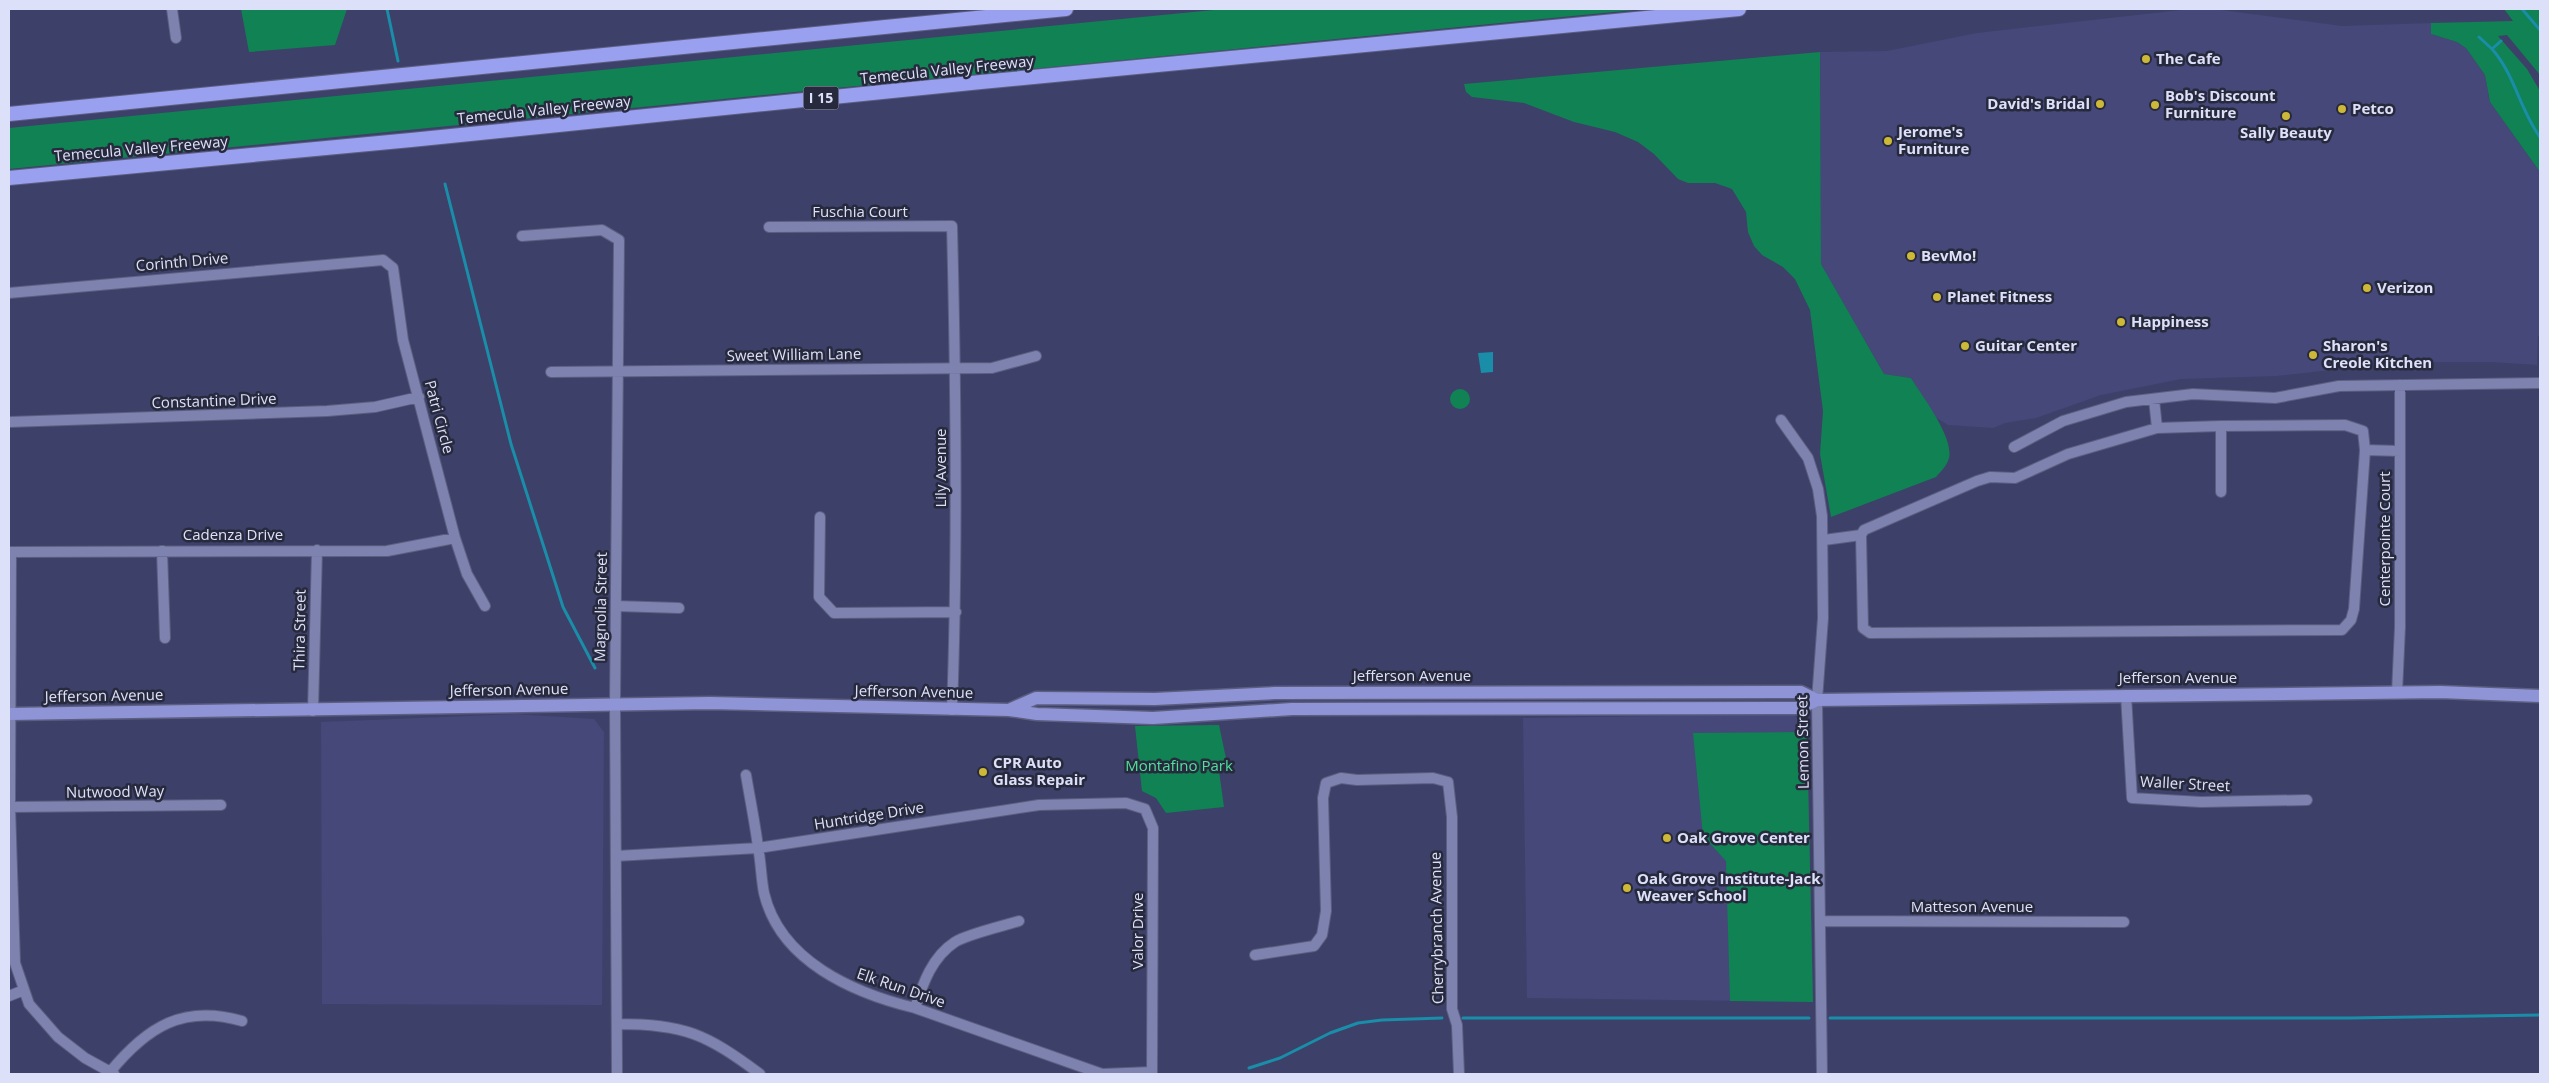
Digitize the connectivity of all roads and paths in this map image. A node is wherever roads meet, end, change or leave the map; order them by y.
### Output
1 (172, 9) edge
2 (1066, 9) edge
3 (1739, 9) edge
4 (176, 38) dead end
5 (9, 114) edge
6 (9, 178) edge
7 (952, 226) joint
8 (769, 227) dead end
9 (522, 236) dead end
10 (358, 261) joint
11 (9, 293) edge
12 (1036, 356) dead end
13 (955, 368) junction
14 (551, 372) dead end
15 (619, 372) junction
16 (2540, 383) edge
17 (2400, 385) junction
18 (419, 397) junction
19 (2154, 399) junction
20 (1781, 420) dead end
21 (9, 422) edge
22 (2221, 426) junction
23 (2157, 428) junction
24 (2014, 447) dead end
25 (2365, 450) junction
26 (2400, 451) junction
27 (2221, 492) dead end
28 (820, 517) dead end
29 (1861, 535) junction
30 (455, 538) junction
31 (1824, 540) junction
32 (317, 550) junction
33 (162, 551) junction
34 (10, 552) edge
35 (485, 606) dead end
36 (616, 606) junction
37 (679, 608) dead end
38 (956, 612) junction
39 (165, 638) dead end
40 (1445, 692) junction
41 (2397, 693) junction
42 (2126, 694) junction
43 (2540, 696) edge
44 (1816, 700) junction
45 (615, 704) junction
46 (1292, 709) junction
47 (952, 710) junction
48 (1009, 710) junction
49 (313, 711) junction
50 (10, 714) edge
51 (746, 775) dead end
52 (2307, 800) dead end
53 (1126, 802) joint
54 (221, 804) dead end
55 (9, 807) edge
56 (758, 848) junction
57 (616, 856) junction
58 (1019, 921) dead end
59 (1820, 921) junction
60 (2124, 922) dead end
61 (1254, 955) dead end
62 (24, 990) junction
63 (9, 996) edge
64 (915, 1008) junction
65 (242, 1021) dead end
66 (617, 1024) junction
67 (112, 1073) edge
68 (1152, 1073) edge
69 (617, 1074) edge
70 (760, 1074) edge
71 (1459, 1074) edge
72 (1822, 1074) edge

1 - 4 street
2 - 5 highway
3 - 6 highway, Temecula Valley Freeway / I 15
7 - 8 street, Fuschia Court
7 - 13 street, Lily Avenue
9 - 15 street, Magnolia Street
10 - 11 street, Corinth Drive
10 - 18 street, Patri Circle
12 - 13 street, Sweet William Lane
13 - 15 street, Sweet William Lane
13 - 38 street, Lily Avenue
14 - 15 street, Sweet William Lane
15 - 36 street, Magnolia Street
16 - 17 street
17 - 19 street
17 - 26 street, Centerpointe Court
18 - 21 street, Constantine Drive
18 - 30 street, Patri Circle
19 - 23 street
19 - 24 street
20 - 31 street, Lemon Street
22 - 23 street
22 - 25 street
22 - 27 street
23 - 29 street
25 - 26 street
25 - 29 street
26 - 41 street, Centerpointe Court
28 - 38 street
29 - 31 street
30 - 32 street, Cadenza Drive
30 - 35 street, Patri Circle
31 - 44 street, Lemon Street
32 - 33 street, Cadenza Drive
32 - 49 street, Thira Street
33 - 34 street, Cadenza Drive
33 - 39 street
34 - 50 street
36 - 37 street
36 - 45 street, Magnolia Street
38 - 47 street, Lily Avenue
40 - 44 main road, Jefferson Avenue
40 - 46 main road
40 - 48 main road, Jefferson Avenue
41 - 42 main road, Jefferson Avenue
41 - 43 main road, Jefferson Avenue
42 - 44 main road, Jefferson Avenue
42 - 52 street, Waller Street
44 - 46 main road, Jefferson Avenue
44 - 59 street, Lemon Street
45 - 47 main road, Jefferson Avenue
45 - 49 main road, Jefferson Avenue
45 - 57 street, Magnolia Street
46 - 48 main road, Jefferson Avenue
47 - 48 main road, Jefferson Avenue
49 - 50 main road, Jefferson Avenue
50 - 55 street
51 - 56 street, Elk Run Drive
53 - 56 street, Huntridge Drive
53 - 68 street, Valor Drive
54 - 55 street, Nutwood Way
55 - 62 street
56 - 57 street, Huntridge Drive
56 - 64 street, Elk Run Drive
57 - 66 street, Magnolia Street
58 - 64 street
59 - 60 street, Matteson Avenue
59 - 72 street, Lemon Street
61 - 71 street, Cherrybranch Avenue
62 - 63 street
62 - 67 street
64 - 68 street, Elk Run Drive
65 - 67 street
66 - 69 street, Magnolia Street
66 - 70 street

